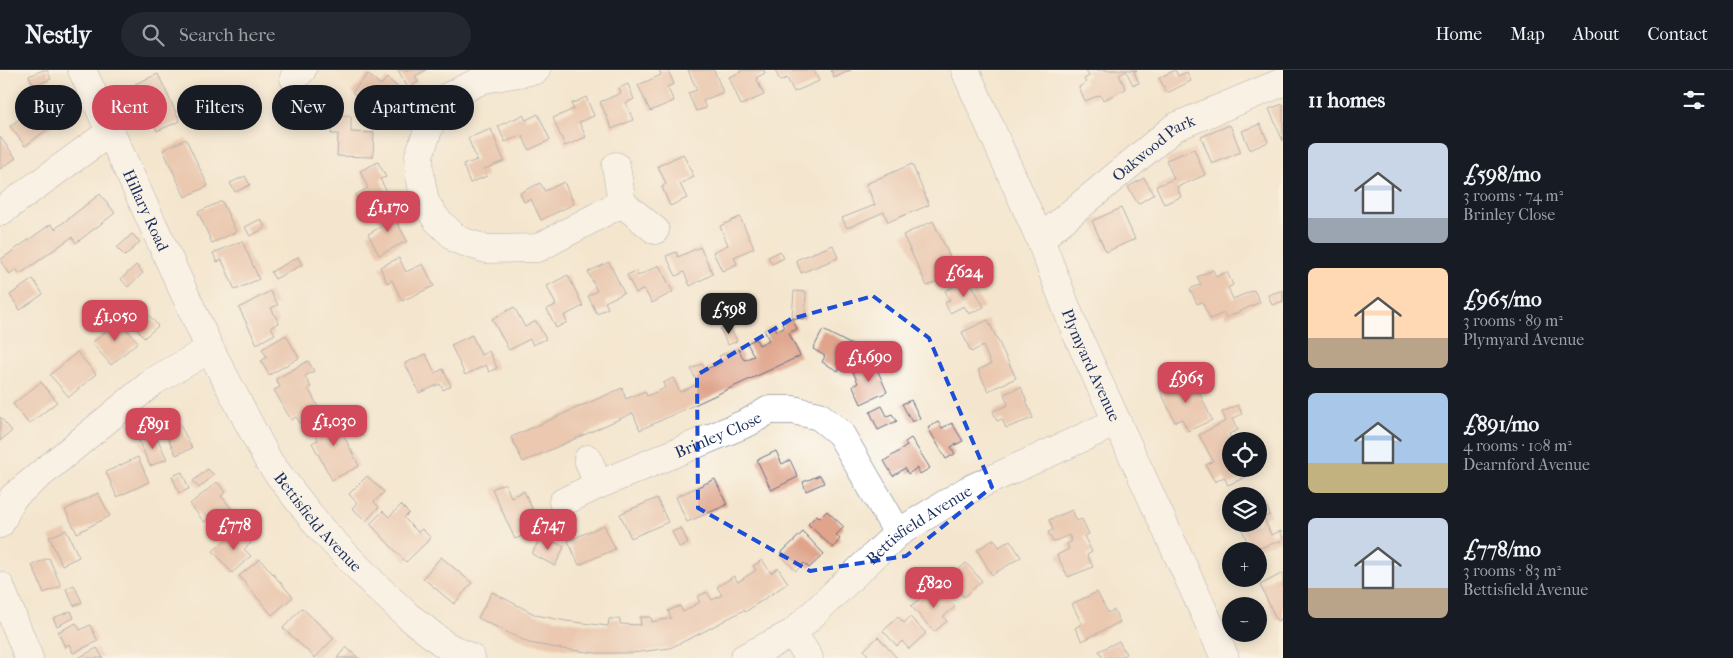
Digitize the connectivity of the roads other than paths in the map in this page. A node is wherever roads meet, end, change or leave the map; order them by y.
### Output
1 (82, 70) edge
2 (536, 70) edge
3 (965, 70) edge
4 (1283, 82) edge
5 (110, 132) junction
6 (616, 166) dead end
7 (622, 203) junction
8 (0, 212) edge
9 (655, 230) dead end
10 (1040, 239) junction
11 (210, 349) junction
12 (1117, 422) junction
13 (588, 459) dead end
14 (598, 484) junction
15 (563, 502) dead end
16 (0, 524) edge
17 (898, 533) junction
18 (0, 586) edge
19 (792, 633) junction
20 (29, 658) edge
21 (471, 658) edge
22 (744, 658) edge
23 (809, 658) edge
24 (1225, 658) edge

1 - 5 street, Hillary Road
2 - 7 street
3 - 10 street, Plymyard Avenue
4 - 10 street, Oakwood Park
5 - 8 street
5 - 11 street, Hillary Road
6 - 7 street
7 - 9 street
10 - 12 street, Plymyard Avenue
11 - 16 street
11 - 21 street, Bettisfield Avenue
12 - 17 street, Bettisfield Avenue
12 - 24 street, Plymyard Avenue
13 - 14 street
14 - 15 street, Brinley Close
14 - 17 street, Brinley Close
17 - 19 street, Bettisfield Avenue
18 - 20 street
19 - 22 street, Bettisfield Avenue
19 - 23 street

